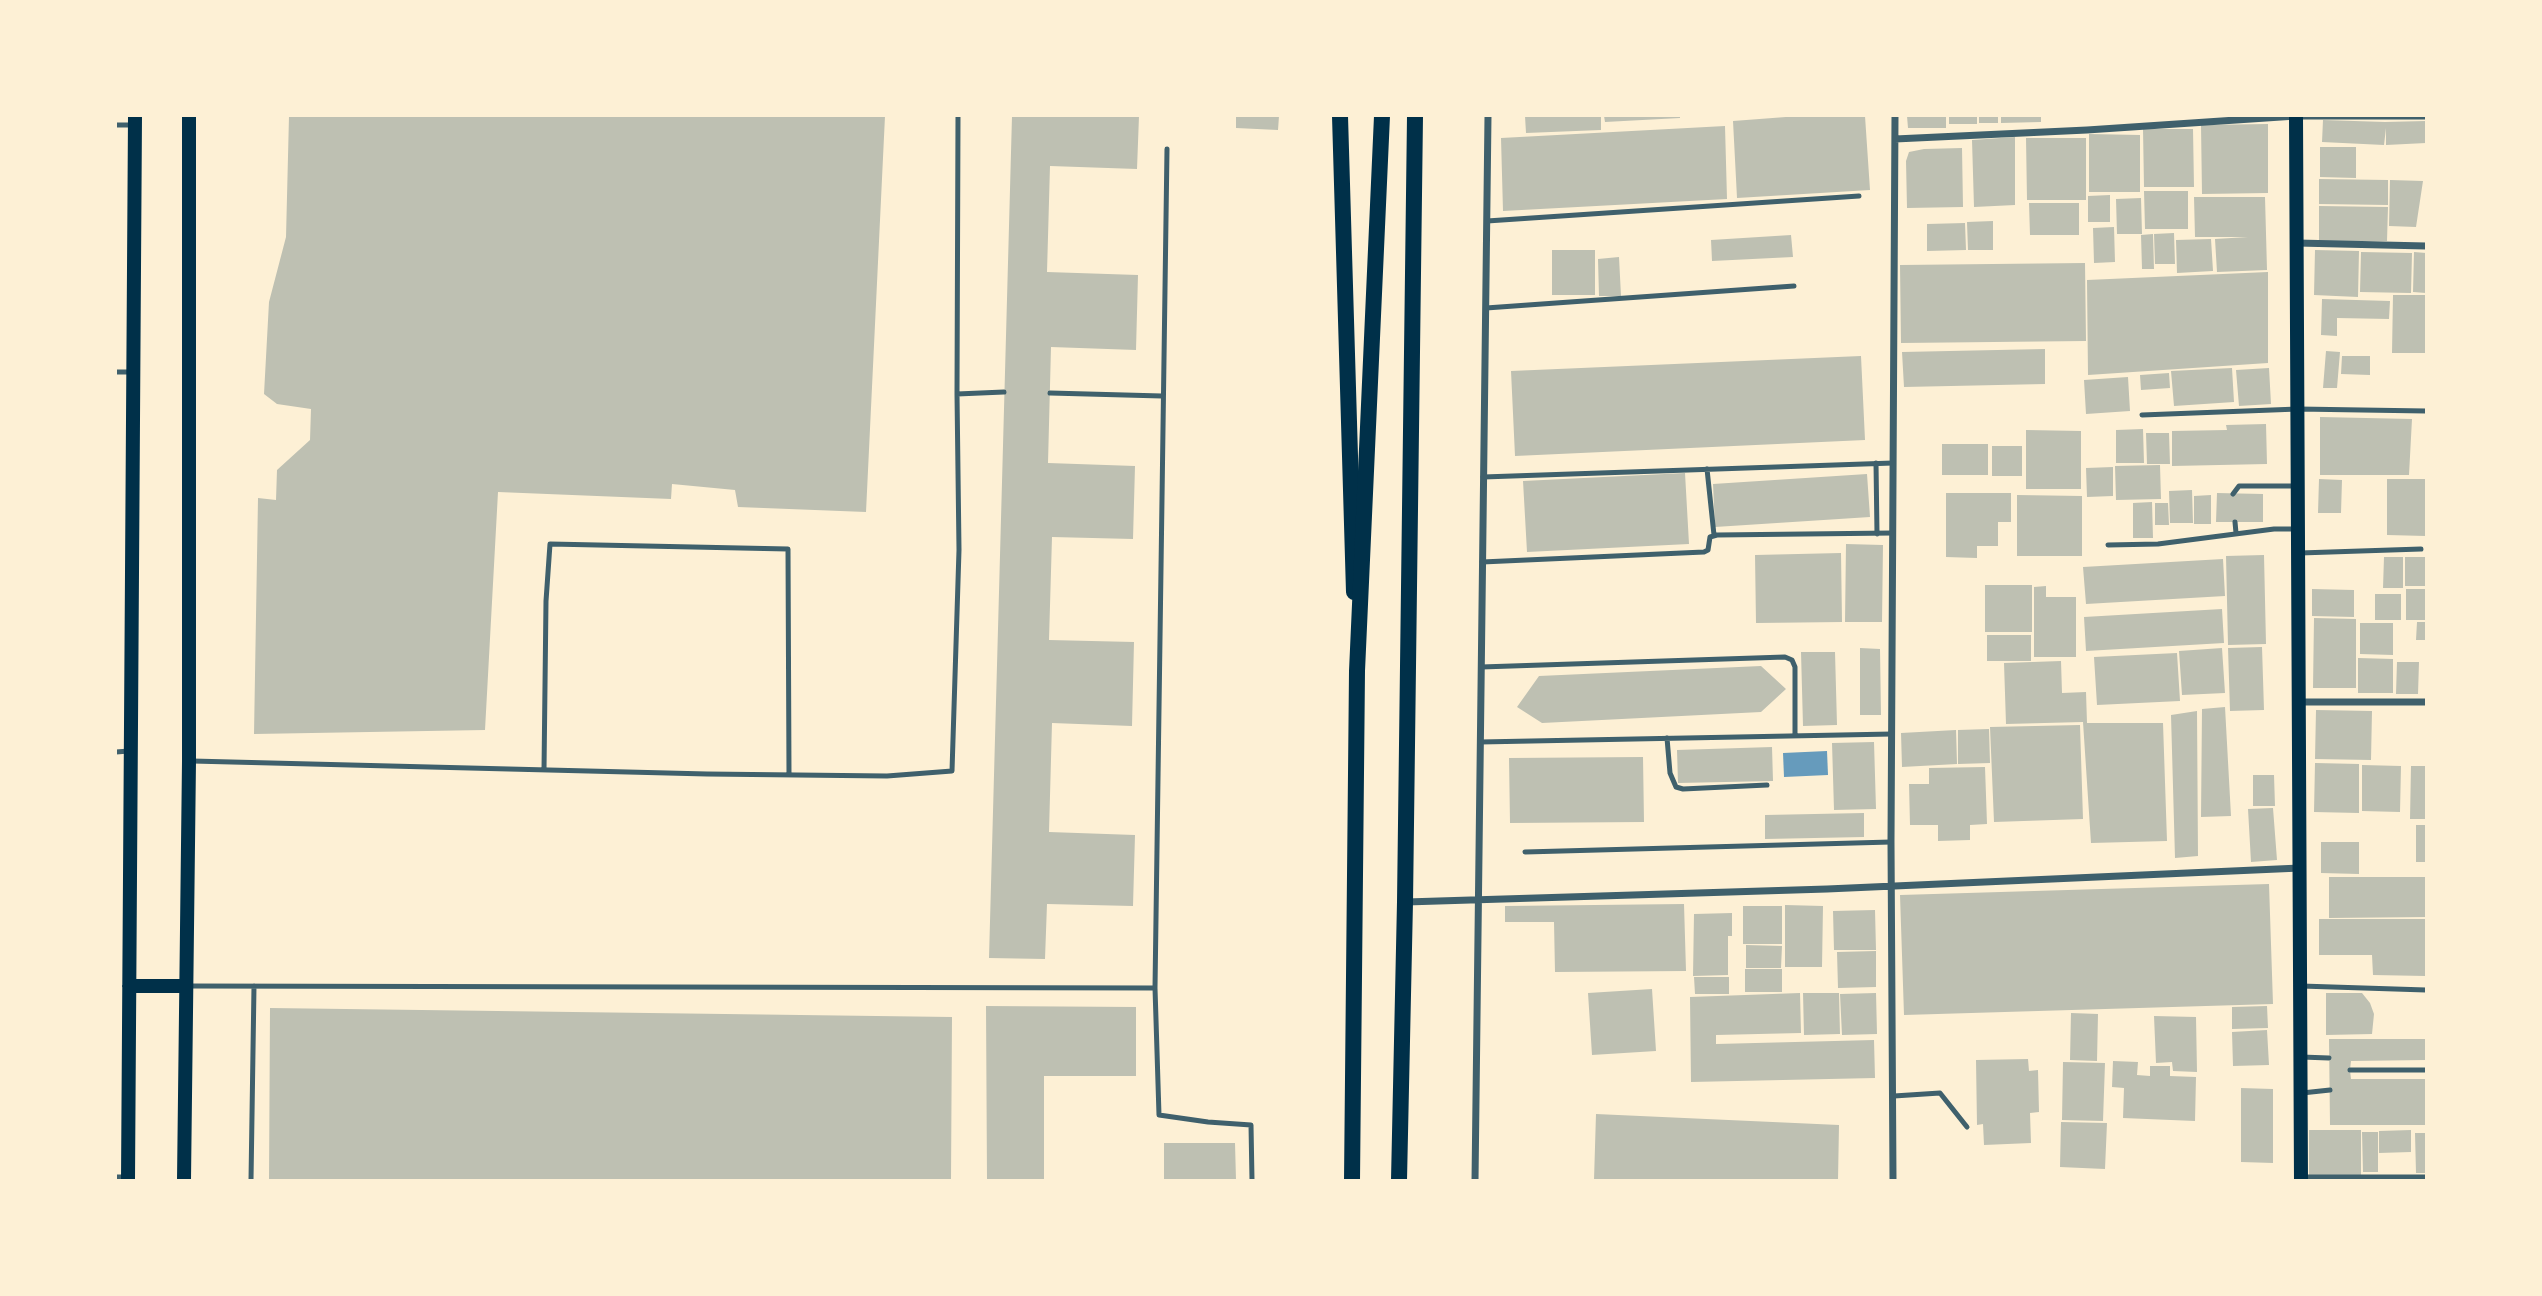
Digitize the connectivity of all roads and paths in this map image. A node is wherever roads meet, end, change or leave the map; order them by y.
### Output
1 (189, 116) edge
2 (958, 116) edge
3 (1340, 116) edge
4 (1382, 116) edge
5 (1418, 116) edge
6 (1488, 116) edge
7 (1895, 116) edge
8 (2296, 116) edge
9 (2427, 116) edge
10 (134, 120) edge
11 (116, 125) edge
12 (1895, 139) junction
13 (1167, 149) dead end
14 (1859, 196) dead end
15 (1487, 220) junction
16 (2297, 243) junction
17 (2427, 246) edge
18 (1794, 286) dead end
19 (1486, 308) junction
20 (116, 372) edge
21 (132, 372) junction
22 (1004, 392) dead end
23 (1050, 393) dead end
24 (957, 394) junction
25 (1162, 396) junction
26 (2298, 409) junction
27 (2427, 411) edge
28 (2142, 415) dead end
29 (1876, 463) junction
30 (1893, 463) junction
31 (1707, 469) junction
32 (1483, 477) junction
33 (2299, 486) junction
34 (2233, 494) dead end
35 (2235, 522) dead end
36 (2299, 528) junction
37 (1893, 533) junction
38 (2236, 533) junction
39 (1877, 534) junction
40 (1714, 535) junction
41 (2108, 545) dead end
42 (2421, 549) dead end
43 (2300, 553) junction
44 (1482, 562) junction
45 (1481, 667) junction
46 (1357, 671) junction
47 (2300, 702) junction
48 (2427, 702) edge
49 (1892, 734) junction
50 (1796, 736) junction
51 (1667, 738) junction
52 (1480, 742) junction
53 (122, 752) edge
54 (189, 761) junction
55 (544, 770) junction
56 (789, 775) junction
57 (1767, 785) dead end
58 (1891, 842) junction
59 (1525, 852) dead end
60 (2301, 868) junction
61 (1891, 886) junction
62 (1478, 901) junction
63 (1405, 902) junction
64 (129, 986) junction
65 (186, 986) junction
66 (254, 986) junction
67 (2301, 986) junction
68 (1155, 988) junction
69 (2427, 989) edge
70 (2301, 1057) junction
71 (2329, 1058) dead end
72 (2427, 1069) edge
73 (2350, 1070) dead end
74 (2330, 1090) dead end
75 (2302, 1093) junction
76 (1894, 1096) junction
77 (1967, 1127) dead end
78 (2427, 1177) edge
79 (124, 1178) edge
80 (2302, 1179) edge
81 (184, 1181) edge
82 (251, 1181) edge
83 (1252, 1181) edge
84 (1352, 1181) edge
85 (1399, 1181) edge
86 (1475, 1181) edge
87 (1893, 1181) edge

1 - 54 main road
2 - 24 lane
3 - 46 main road
4 - 46 main road
5 - 63 main road
6 - 15 street
7 - 12 street
8 - 9 street
8 - 12 street
8 - 16 main road
10 - 11 lane
10 - 21 main road
12 - 30 street
13 - 25 lane
14 - 15 lane
15 - 19 street
16 - 17 street
16 - 26 main road
18 - 19 lane
19 - 32 street
20 - 21 lane
21 - 53 main road
22 - 24 lane
23 - 25 lane
24 - 56 lane
25 - 68 lane
26 - 27 lane
26 - 28 lane
26 - 33 main road
29 - 30 lane
29 - 31 lane
29 - 39 lane
30 - 37 street
31 - 32 lane
31 - 40 lane
32 - 44 street
33 - 34 lane
33 - 36 main road
35 - 38 lane
36 - 38 lane
36 - 43 main road
37 - 39 lane
37 - 49 street
38 - 41 lane
39 - 40 lane
40 - 44 lane
42 - 43 lane
43 - 47 main road
44 - 45 street
45 - 50 lane
45 - 52 street
46 - 84 main road
47 - 48 street
47 - 60 main road
49 - 50 lane
49 - 58 street
50 - 51 lane
51 - 52 lane
51 - 57 lane
52 - 62 street
53 - 64 main road
54 - 55 lane
54 - 65 main road
55 - 56 lane
55 - 56 lane
58 - 59 lane
58 - 61 street
60 - 61 street
60 - 67 main road
61 - 62 street
61 - 76 street
62 - 63 street
62 - 86 street
63 - 85 main road
64 - 65 main road
64 - 79 main road
65 - 66 lane
65 - 81 main road
66 - 68 lane
66 - 82 lane
67 - 69 lane
67 - 70 main road
68 - 83 lane
70 - 71 lane
70 - 75 main road
72 - 73 lane
74 - 75 lane
75 - 80 main road
76 - 77 lane
76 - 87 street
78 - 80 lane

